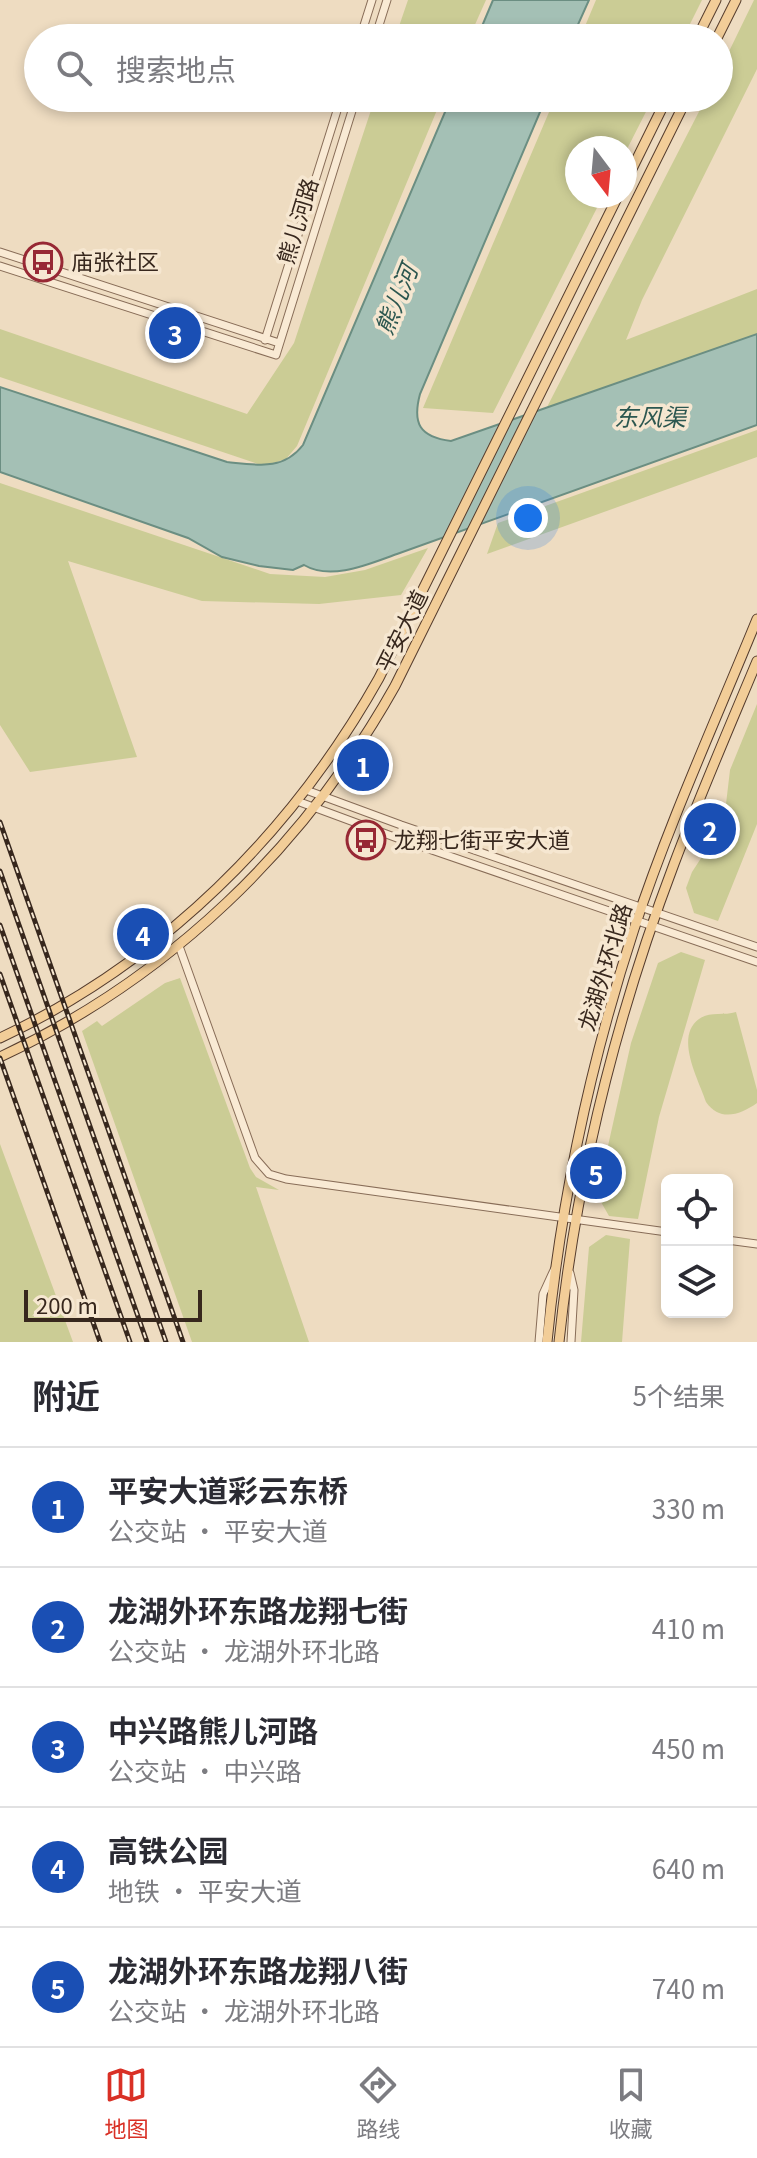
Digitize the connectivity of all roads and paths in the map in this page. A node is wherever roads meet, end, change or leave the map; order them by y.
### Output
1 (372, 0) edge
2 (387, 0) edge
3 (716, 0) edge
4 (736, 0) edge
5 (364, 24) edge
6 (379, 24) edge
7 (704, 24) edge
8 (724, 24) edge
9 (337, 112) edge
10 (352, 112) edge
11 (660, 112) edge
12 (680, 112) edge
13 (637, 159) edge
14 (612, 208) edge
15 (0, 252) edge
16 (0, 266) edge
17 (265, 338) junction
18 (279, 343) junction
19 (262, 350) junction
20 (757, 619) edge
21 (755, 632) edge
22 (757, 661) edge
23 (306, 790) junction
24 (323, 796) junction
25 (297, 801) junction
26 (314, 808) junction
27 (642, 907) junction
28 (657, 912) junction
29 (637, 920) junction
30 (652, 925) junction
31 (179, 946) junction
32 (757, 947) edge
33 (757, 962) edge
34 (0, 1038) edge
35 (0, 1057) edge
36 (563, 1218) junction
37 (576, 1219) junction
38 (661, 1231) edge
39 (733, 1241) edge
40 (757, 1244) edge
41 (558, 1261) junction
42 (568, 1265) junction
43 (561, 1280) junction
44 (539, 1342) edge
45 (547, 1342) edge
46 (559, 1342) edge
47 (571, 1342) edge

1 - 5 street
2 - 6 street
3 - 7 main road
4 - 8 main road
9 - 17 street, 熊儿河路
10 - 18 street, 熊儿河路
11 - 13 main road
12 - 24 main road, 平安大道
14 - 23 main road, 平安大道
15 - 17 street
16 - 19 street
17 - 18 street
17 - 19 street, 熊儿河路
18 - 19 street, 熊儿河路
20 - 21 main road, 龙湖外环北路
21 - 27 main road, 龙湖外环北路
22 - 28 main road, 龙湖外环北路
23 - 24 street
23 - 25 main road, 平安大道
24 - 26 main road, 平安大道
24 - 27 street
25 - 26 street
25 - 34 main road, 平安大道
26 - 29 street
26 - 31 main road, 平安大道
27 - 28 street
27 - 29 main road, 龙湖外环北路
28 - 30 main road, 龙湖外环北路
28 - 32 street
29 - 30 street
29 - 36 main road, 龙湖外环北路
30 - 33 street
30 - 37 main road, 龙湖外环北路
31 - 35 main road, 平安大道
31 - 36 street
36 - 37 street
36 - 41 main road, 龙湖外环北路
37 - 38 street
37 - 42 main road, 龙湖外环北路
39 - 40 street
41 - 43 main road, 龙湖外环北路
41 - 44 street
42 - 43 main road, 龙湖外环北路
42 - 47 street
43 - 45 main road, 龙湖外环北路
43 - 46 main road, 龙湖外环北路

